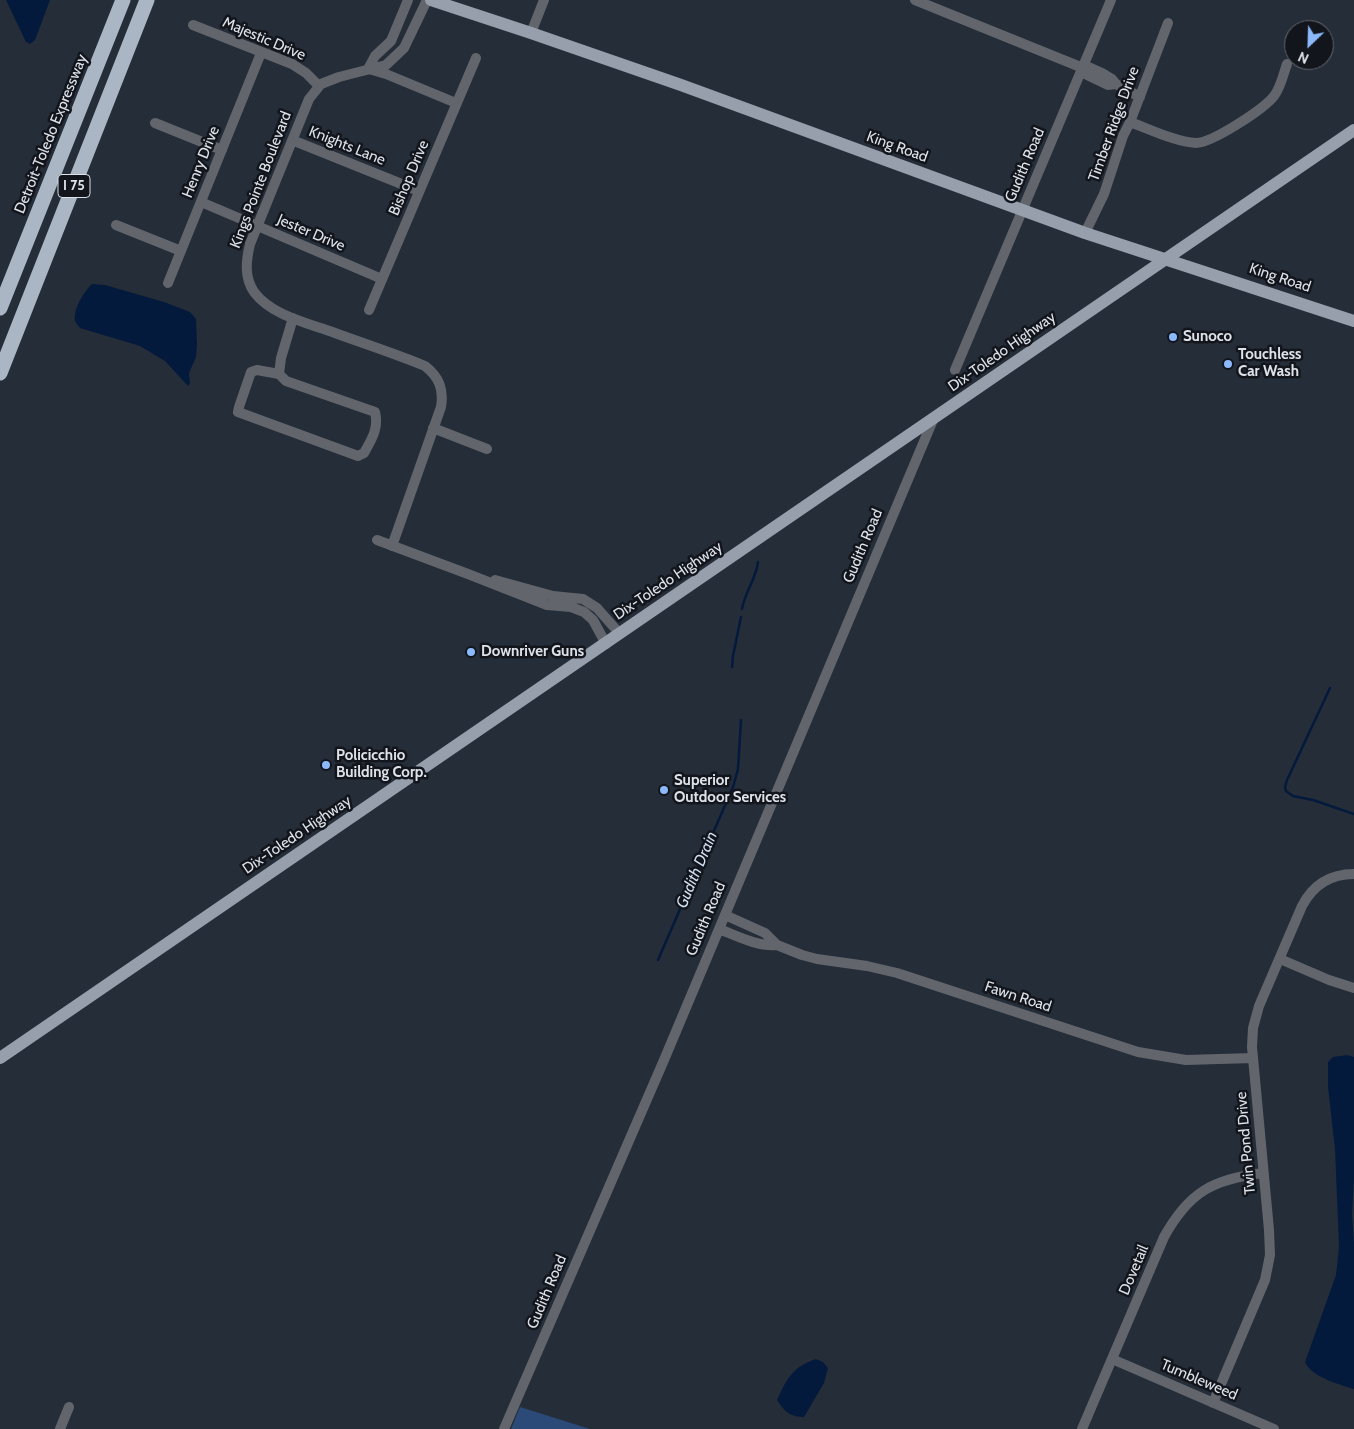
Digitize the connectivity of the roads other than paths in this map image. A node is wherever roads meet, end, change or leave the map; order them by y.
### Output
1 (123, 0) edge
2 (147, 0) edge
3 (408, 0) edge
4 (429, 0) edge
5 (544, 0) edge
6 (915, 0) edge
7 (1112, 0) edge
8 (1168, 23) dead end
9 (193, 25) dead end
10 (531, 33) junction
11 (261, 53) junction
12 (476, 58) dead end
13 (1083, 68) junction
14 (368, 69) junction
15 (1285, 70) edge
16 (319, 86) junction
17 (1140, 97) junction
18 (456, 103) junction
19 (1130, 122) junction
20 (155, 123) dead end
21 (1354, 130) edge
22 (292, 140) junction
23 (222, 150) junction
24 (419, 191) junction
25 (201, 202) junction
26 (1022, 211) junction
27 (116, 225) dead end
28 (257, 226) junction
29 (1085, 233) junction
30 (181, 251) junction
31 (1166, 260) junction
32 (382, 279) junction
33 (168, 283) dead end
34 (0, 308) edge
35 (369, 310) dead end
36 (293, 318) junction
37 (1354, 320) edge
38 (956, 370) dead end
39 (0, 373) edge
40 (279, 374) junction
41 (933, 420) junction
42 (433, 428) junction
43 (487, 449) dead end
44 (377, 540) dead end
45 (392, 546) junction
46 (552, 601) junction
47 (620, 634) junction
48 (606, 644) junction
49 (1354, 874) edge
50 (725, 915) junction
51 (719, 929) junction
52 (778, 945) junction
53 (1280, 959) junction
54 (1354, 988) edge
55 (0, 1058) edge
56 (1253, 1058) junction
57 (1263, 1173) junction
58 (1112, 1359) junction
59 (1212, 1403) junction
60 (69, 1407) dead end
61 (60, 1429) edge
62 (504, 1429) edge
63 (1082, 1429) edge
64 (1274, 1429) edge

1 - 34 highway, Detroit-Toledo Expressway / I 75
2 - 39 highway, I 75
3 - 14 street
4 - 10 main road, King Road
4 - 14 street
5 - 10 street
6 - 13 street
7 - 13 street, Gudith Road
8 - 17 street, Timber Ridge Drive
9 - 11 street, Majestic Drive
10 - 26 main road, King Road
11 - 16 street, Majestic Drive
11 - 23 street, Henry Drive
12 - 18 street, Bishop Drive
13 - 17 street
13 - 26 street, Gudith Road
14 - 16 street
14 - 18 street
15 - 19 street
16 - 22 street, Kings Pointe Boulevard
17 - 19 street, Timber Ridge Drive
18 - 24 street, Bishop Drive
19 - 29 street, Timber Ridge Drive
20 - 23 street
21 - 31 main road, Dix-Toledo Highway
22 - 24 street, Knights Lane
22 - 28 street, Kings Pointe Boulevard
23 - 25 street, Henry Drive
24 - 32 street, Bishop Drive
25 - 28 street, Jester Drive
25 - 30 street, Henry Drive
26 - 29 main road, King Road
26 - 38 street, Gudith Road
27 - 30 street
28 - 32 street, Jester Drive
28 - 36 street, Kings Pointe Boulevard
29 - 31 main road, King Road
30 - 33 street, Henry Drive
31 - 37 main road, King Road
31 - 41 main road, Dix-Toledo Highway
32 - 35 street, Bishop Drive
36 - 40 street
36 - 42 street, Kings Pointe Boulevard
40 - 40 street
41 - 47 main road, Dix-Toledo Highway
41 - 50 street, Gudith Road
42 - 43 street
42 - 45 street, Kings Pointe Boulevard
44 - 45 street
45 - 46 street
46 - 47 street
46 - 48 street
47 - 48 main road, Dix-Toledo Highway
48 - 55 main road, Dix-Toledo Highway
49 - 53 street, Twin Pond Drive
50 - 51 street, Gudith Road
50 - 52 street, Fawn Road
51 - 52 street, Fawn Road
51 - 62 street, Gudith Road
52 - 56 street, Fawn Road
53 - 54 street
53 - 56 street, Twin Pond Drive
56 - 57 street, Twin Pond Drive
57 - 58 street, Dovetail
57 - 59 street, Twin Pond Drive
58 - 59 street, Tumbleweed
58 - 63 street, Dovetail
59 - 64 street, Tumbleweed
60 - 61 street

